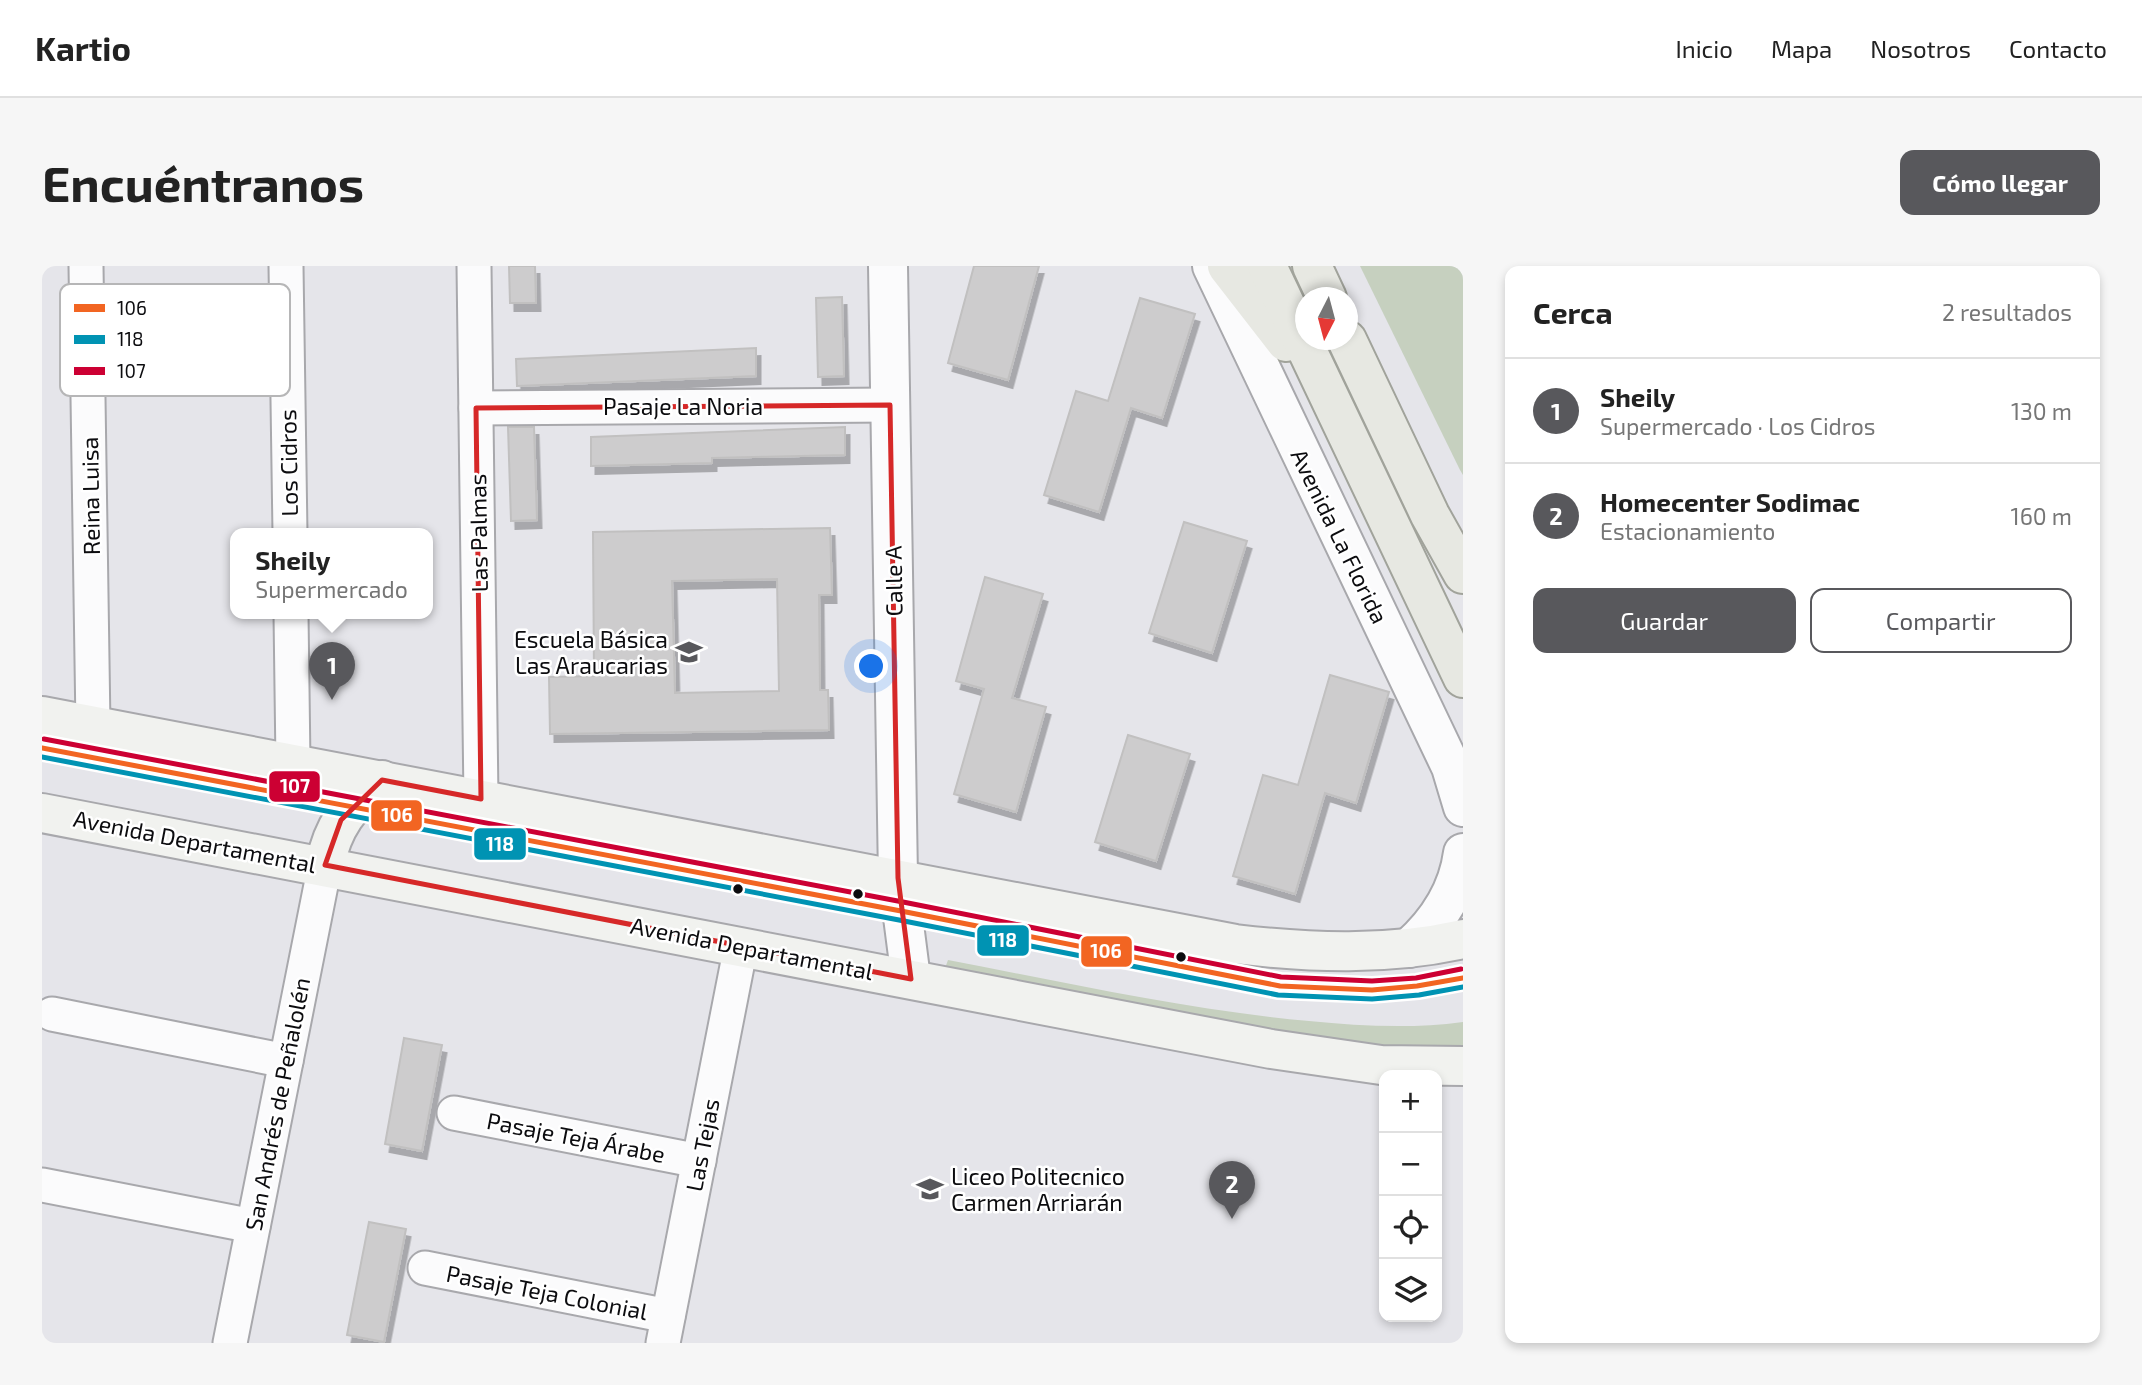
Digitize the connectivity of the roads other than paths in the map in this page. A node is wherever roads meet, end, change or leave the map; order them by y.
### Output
1 (86, 266) edge
2 (286, 266) edge
3 (474, 266) edge
4 (888, 266) edge
5 (1212, 266) edge
6 (1227, 266) edge
7 (1267, 266) edge
8 (1311, 266) edge
9 (86, 284) edge
10 (286, 284) edge
11 (1321, 287) edge
12 (1352, 350) edge
13 (88, 396) edge
14 (287, 396) edge
15 (1332, 402) junction
16 (890, 405) junction
17 (476, 408) junction
18 (289, 528) edge
19 (1463, 574) edge
20 (291, 619) edge
21 (1463, 678) edge
22 (42, 716) edge
23 (93, 726) junction
24 (293, 763) junction
25 (382, 780) junction
26 (481, 799) junction
27 (1463, 807) edge
28 (42, 813) edge
29 (1463, 853) edge
30 (325, 865) junction
31 (898, 878) junction
32 (1463, 939) edge
33 (741, 946) junction
34 (1409, 948) junction
35 (911, 979) junction
36 (52, 1014) dead end
37 (286, 1061) junction
38 (1463, 1066) edge
39 (454, 1113) dead end
40 (699, 1161) junction
41 (42, 1185) edge
42 (253, 1226) junction
43 (425, 1268) dead end
44 (665, 1329) edge
45 (230, 1343) edge

1 - 9 street, Reina Luisa
2 - 10 street, Los Cidros
3 - 17 street, Las Palmas
4 - 16 street, Calle A
5 - 27 street, Avenida La Florida
6 - 15 main road
7 - 15 main road
8 - 11 main road
12 - 19 main road
13 - 23 street, Reina Luisa
14 - 18 street, Los Cidros
15 - 21 main road
16 - 17 street, Pasaje La Noria
16 - 31 street, Calle A
17 - 26 street, Las Palmas
20 - 24 street
22 - 23 main road
23 - 24 main road
24 - 25 main road
25 - 26 main road
25 - 30 main road
26 - 31 main road
28 - 30 main road, Avenida Departamental
29 - 34 street
30 - 33 main road, Avenida Departamental
30 - 37 street, San Andrés de Peñalolén
31 - 34 main road
31 - 35 street, Calle A
32 - 34 main road
33 - 35 main road, Avenida Departamental
33 - 40 street, Las Tejas
35 - 38 main road, Avenida Departamental
36 - 37 street
37 - 42 street, San Andrés de Peñalolén
39 - 40 street, Pasaje Teja Árabe
40 - 44 street, Las Tejas
41 - 42 street
42 - 45 street, San Andrés de Peñalolén
43 - 44 street, Pasaje Teja Colonial

